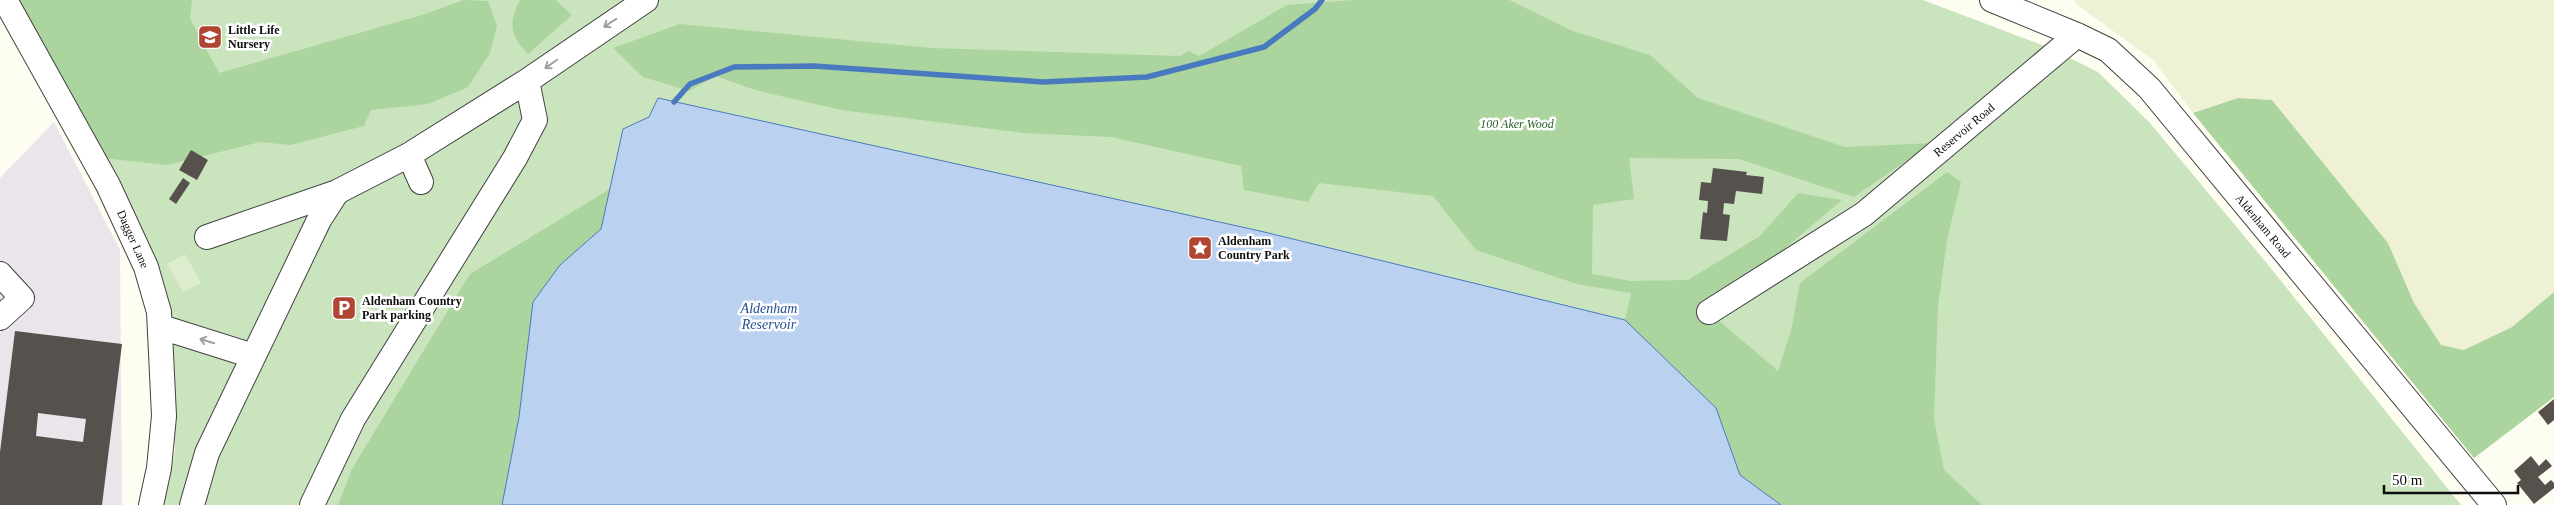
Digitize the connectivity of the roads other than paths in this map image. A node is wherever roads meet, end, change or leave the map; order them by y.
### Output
1 (4, 0) edge
2 (646, 0) edge
3 (1992, 0) edge
4 (2070, 41) junction
5 (527, 81) junction
6 (409, 155) junction
7 (421, 182) dead end
8 (337, 192) junction
9 (207, 236) dead end
10 (0, 274) edge
11 (1709, 312) dead end
12 (0, 318) edge
13 (161, 327) junction
14 (253, 356) junction
15 (151, 505) edge
16 (192, 505) edge
17 (312, 505) edge
18 (2494, 505) edge

1 - 13 street, Dagger Lane
2 -> 5 street
3 - 4 street, Aldenham Road
4 - 11 street, Reservoir Road
4 - 18 street, Aldenham Road
5 - 6 street
5 - 17 street
6 - 7 street
6 - 8 street
8 - 9 street
8 - 14 street
10 - 12 street
14 -> 13 street
13 - 15 street, Dagger Lane
14 - 16 street

